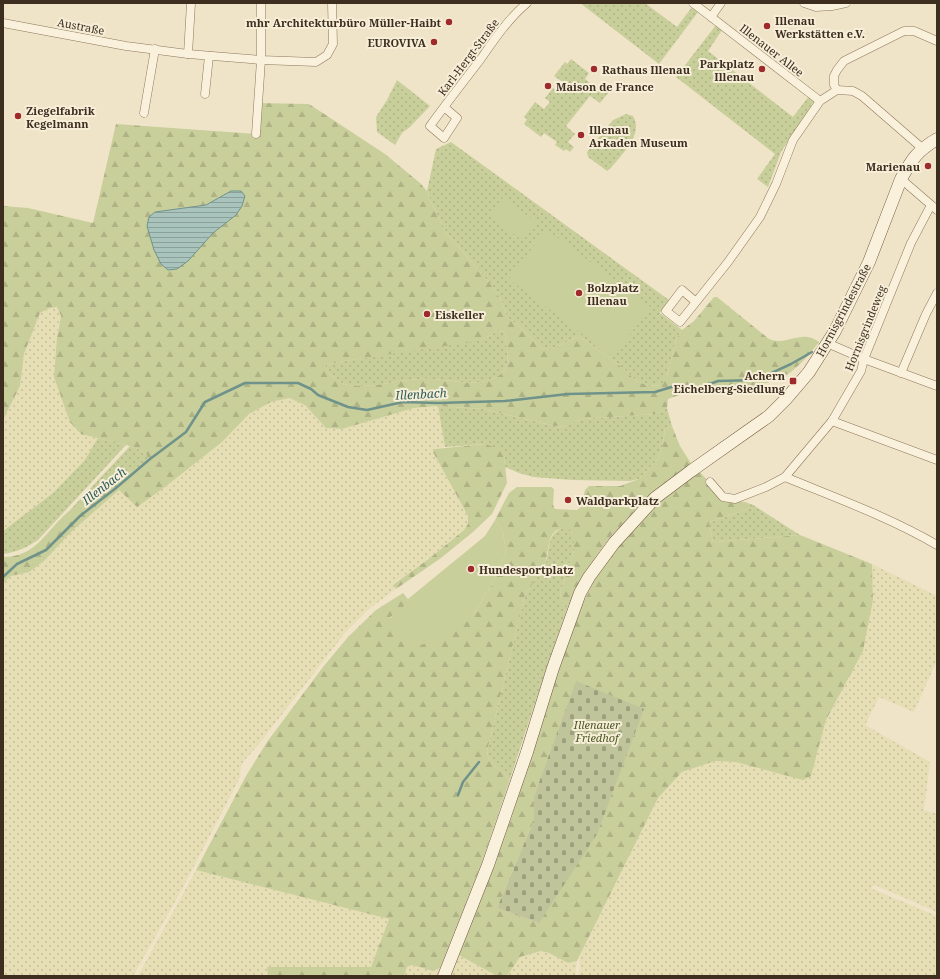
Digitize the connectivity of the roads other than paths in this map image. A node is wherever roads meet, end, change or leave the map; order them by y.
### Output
1 (191, 3) edge
2 (261, 3) edge
3 (332, 3) edge
4 (527, 3) edge
5 (693, 3) edge
6 (720, 3) edge
7 (804, 3) edge
8 (846, 3) edge
9 (711, 17) junction
10 (3, 23) edge
11 (937, 41) edge
12 (155, 49) junction
13 (188, 54) junction
14 (210, 56) junction
15 (262, 60) junction
16 (837, 90) junction
17 (205, 94) dead end
18 (820, 101) junction
19 (444, 107) dead end
20 (144, 113) dead end
21 (256, 134) dead end
22 (937, 139) edge
23 (922, 148) junction
24 (901, 180) junction
25 (934, 208) edge
26 (937, 293) edge
27 (696, 302) dead end
28 (827, 343) junction
29 (864, 359) junction
30 (901, 373) junction
31 (937, 386) edge
32 (832, 421) junction
33 (937, 460) edge
34 (785, 477) junction
35 (710, 482) dead end
36 (937, 545) edge
37 (444, 976) edge

1 - 13 street
2 - 15 street
3 - 15 street, Austraße
4 - 19 street, Karl-Hergt-Straße
5 - 9 street, Illenauer Allee
6 - 9 street
7 - 8 street
9 - 18 street, Illenauer Allee
10 - 12 street, Austraße
11 - 16 street
12 - 13 street, Austraße
12 - 20 street
13 - 14 street, Austraße
14 - 15 street, Austraße
14 - 17 street
15 - 21 street
16 - 18 street
16 - 23 street
18 - 27 street
22 - 23 main road, Hornisgrindestraße
23 - 24 main road, Hornisgrindestraße
24 - 25 street
24 - 28 main road, Hornisgrindestraße
25 - 29 street, Hornisgrindeweg
26 - 30 street
28 - 29 street
28 - 37 main road, Hornisgrindestraße
29 - 30 street
29 - 32 street, Hornisgrindeweg
30 - 31 street
32 - 33 street
32 - 34 street, Hornisgrindeweg
34 - 35 street, Hornisgrindeweg
34 - 36 street

